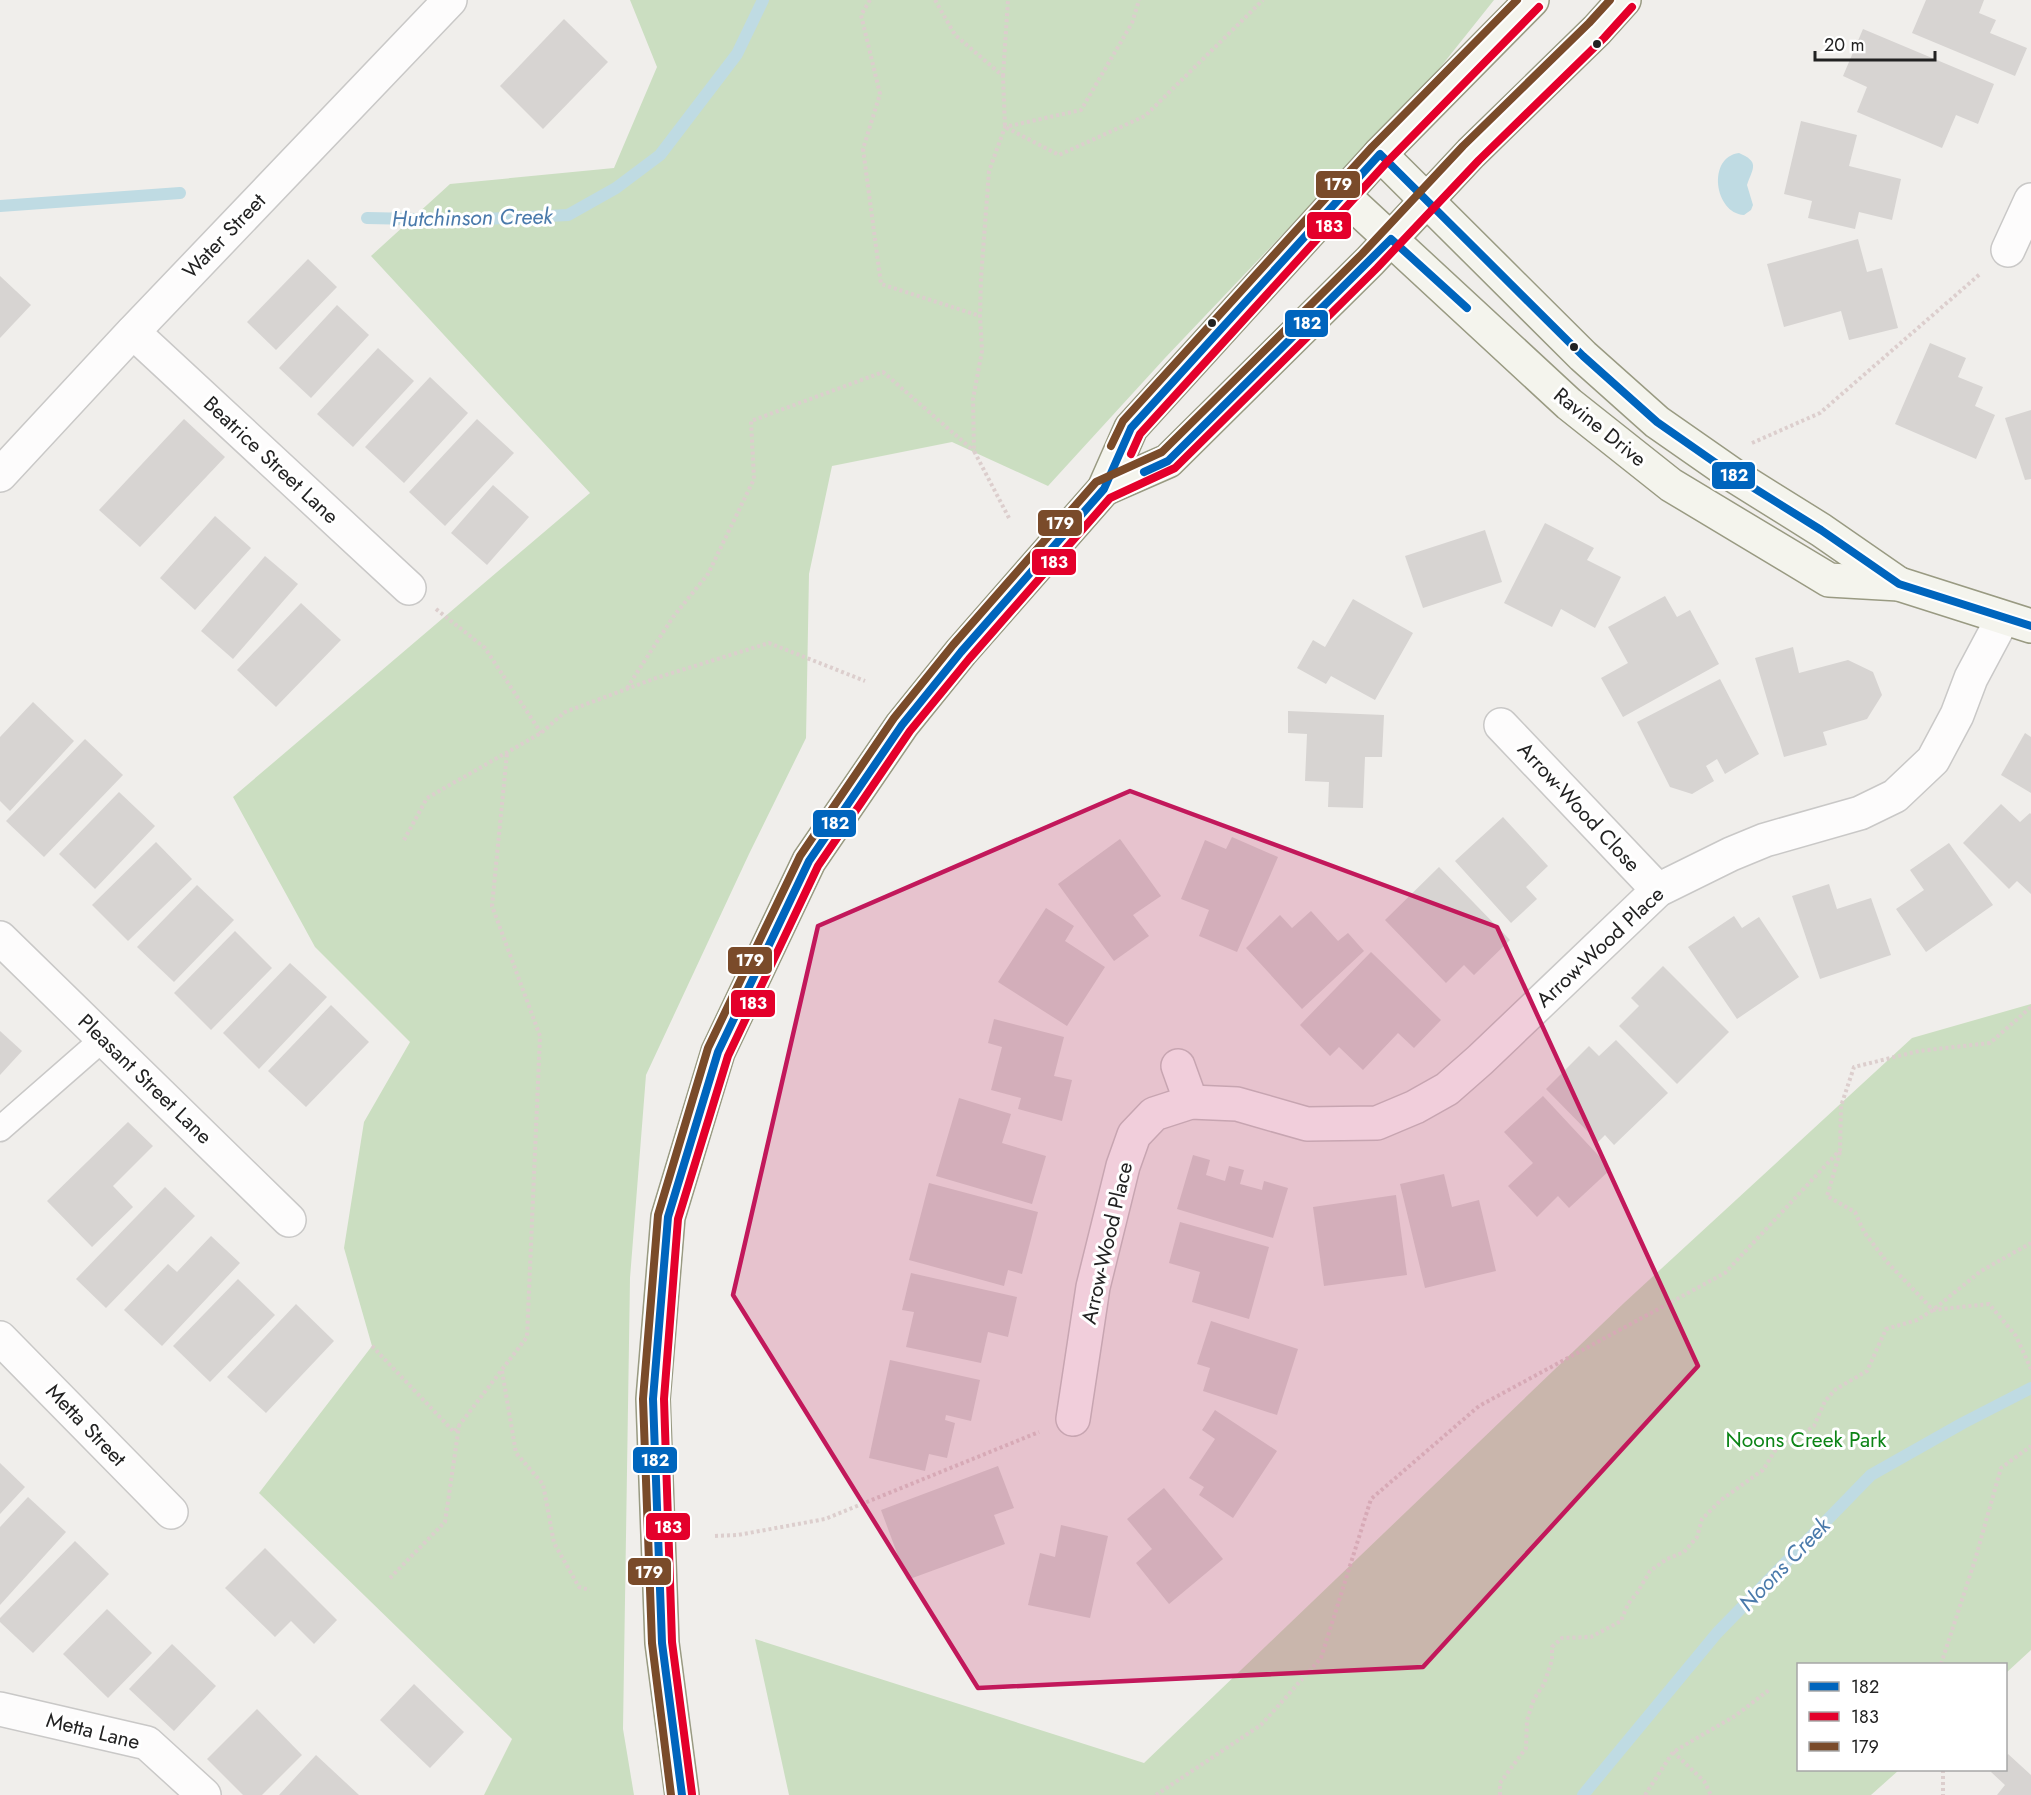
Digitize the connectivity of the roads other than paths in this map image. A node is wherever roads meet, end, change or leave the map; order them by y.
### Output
1 (450, 0) edge
2 (1532, 0) edge
3 (1624, 0) edge
4 (1380, 154) junction
5 (1343, 195) junction
6 (2031, 200) edge
7 (1426, 201) junction
8 (1391, 239) junction
9 (2008, 250) road end
10 (133, 332) junction
11 (0, 475) edge
12 (1104, 489) junction
13 (1899, 584) junction
14 (409, 588) road end
15 (2017, 622) edge
16 (1501, 724) dead end
17 (1658, 890) junction
18 (0, 938) edge
19 (104, 1038) junction
20 (1178, 1066) dead end
21 (1191, 1102) junction
22 (0, 1129) edge
23 (289, 1220) dead end
24 (0, 1338) edge
25 (1073, 1419) road end
26 (171, 1512) dead end
27 (0, 1709) edge
28 (204, 1795) edge
29 (681, 1795) edge

1 - 10 street, Water Street
2 - 4 main road
3 - 7 main road
4 - 5 main road
4 - 7 main road, Ravine Drive
5 - 8 main road, Ravine Drive
5 - 12 main road
6 - 9 street
7 - 8 main road
7 - 13 main road, Ravine Drive
8 - 12 main road
8 - 13 main road, Ravine Drive
10 - 11 street, Water Street
10 - 14 street, Beatrice Street Lane
12 - 29 main road
13 - 15 main road, Ravine Drive
15 - 17 street, Arrow-Wood Place
16 - 17 street, Arrow-Wood Close
17 - 21 street, Arrow-Wood Place
18 - 19 street, Pleasant Street Lane
19 - 22 lane
19 - 23 street, Pleasant Street Lane
20 - 21 street
21 - 25 street, Arrow-Wood Place
24 - 26 street, Metta Street
27 - 28 street, Metta Lane

